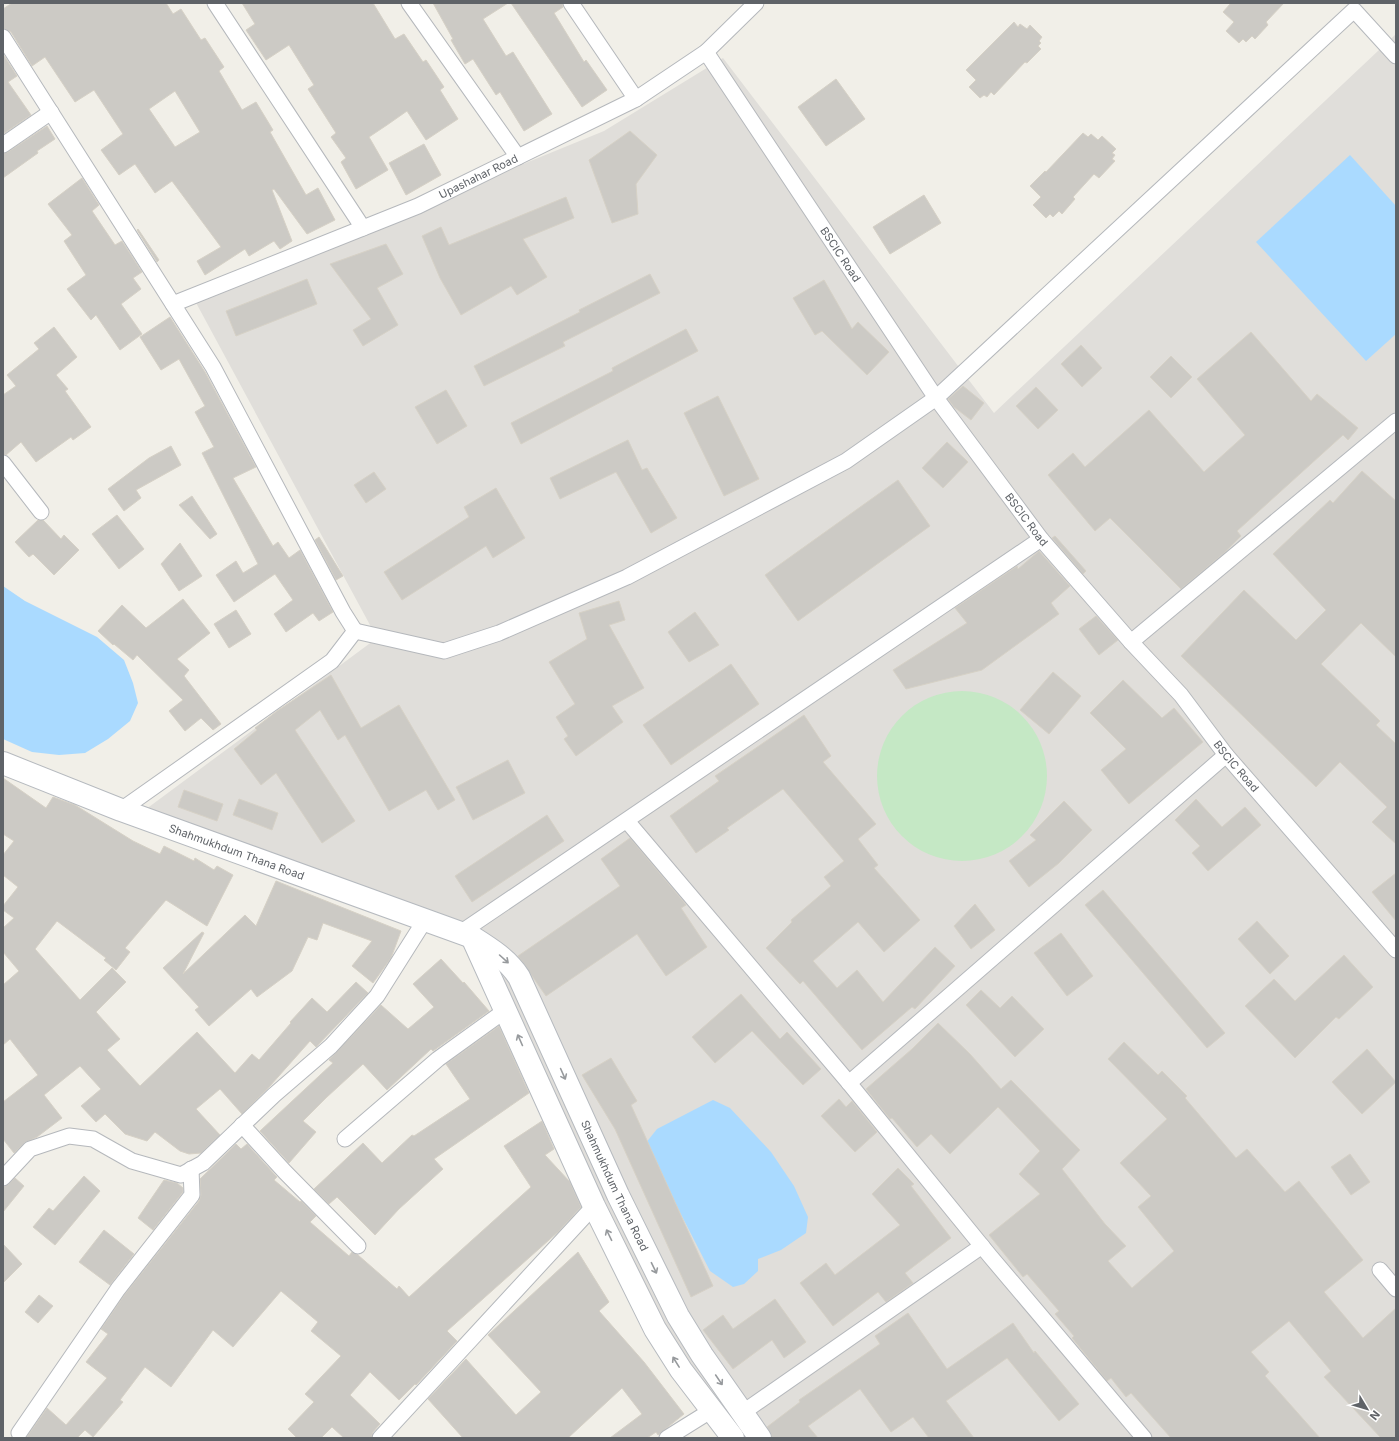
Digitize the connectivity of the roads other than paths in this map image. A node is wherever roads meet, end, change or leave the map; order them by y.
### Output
1 (215, 3) edge
2 (409, 3) edge
3 (571, 3) edge
4 (756, 3) edge
5 (1358, 6) edge
6 (3, 37) edge
7 (706, 52) junction
8 (1396, 56) edge
9 (636, 100) junction
10 (51, 112) junction
11 (3, 145) edge
12 (518, 157) junction
13 (363, 228) junction
14 (173, 304) junction
15 (936, 398) junction
16 (1396, 421) edge
17 (3, 463) edge
18 (41, 512) dead end
19 (1041, 539) junction
20 (355, 631) junction
21 (1131, 642) junction
22 (1226, 755) junction
23 (3, 763) edge
24 (121, 810) junction
25 (627, 821) junction
26 (425, 920) junction
27 (466, 935) junction
28 (1396, 950) edge
29 (506, 1010) junction
30 (849, 1083) junction
31 (242, 1125) junction
32 (345, 1139) dead end
33 (190, 1169) junction
34 (3, 1178) edge
35 (594, 1206) junction
36 (358, 1246) dead end
37 (982, 1246) junction
38 (1380, 1270) dead end
39 (1396, 1288) edge
40 (712, 1410) junction
41 (742, 1413) junction
42 (19, 1433) dead end
43 (380, 1438) edge
44 (667, 1438) edge
45 (733, 1438) edge
46 (760, 1438) edge
47 (1144, 1438) edge

1 - 13 street
2 - 12 street
3 - 9 street
4 - 7 street, Upashahar Road
5 - 8 street
5 - 15 street
6 - 10 street
7 - 9 street, Upashahar Road
7 - 15 street, BSCIC Road
9 - 12 street, Upashahar Road
10 - 11 street
10 - 14 street
12 - 13 street, Upashahar Road
13 - 14 street, Upashahar Road
14 - 20 street
15 - 19 street, BSCIC Road
15 - 20 street
16 - 21 street
17 - 18 street
19 - 21 street, BSCIC Road
19 - 25 street
20 - 24 street
21 - 22 street, BSCIC Road
22 - 28 street, BSCIC Road
22 - 30 street
23 - 24 main road, Shahmukhdum Thana Road
24 - 26 main road, Shahmukhdum Thana Road
25 - 27 street
25 - 30 street
26 - 27 main road, Shahmukhdum Thana Road
26 - 31 street
27 - 29 main road
27 -> 41 main road, Shahmukhdum Thana Road
29 - 32 street
35 -> 29 main road
30 - 37 street
31 - 33 street
31 - 36 street
33 - 34 street
33 - 42 street
40 -> 35 main road
35 - 43 street
37 - 41 street
37 - 47 street
38 - 39 street
40 - 44 street
40 - 45 main road
41 - 46 main road, Shahmukhdum Thana Road

